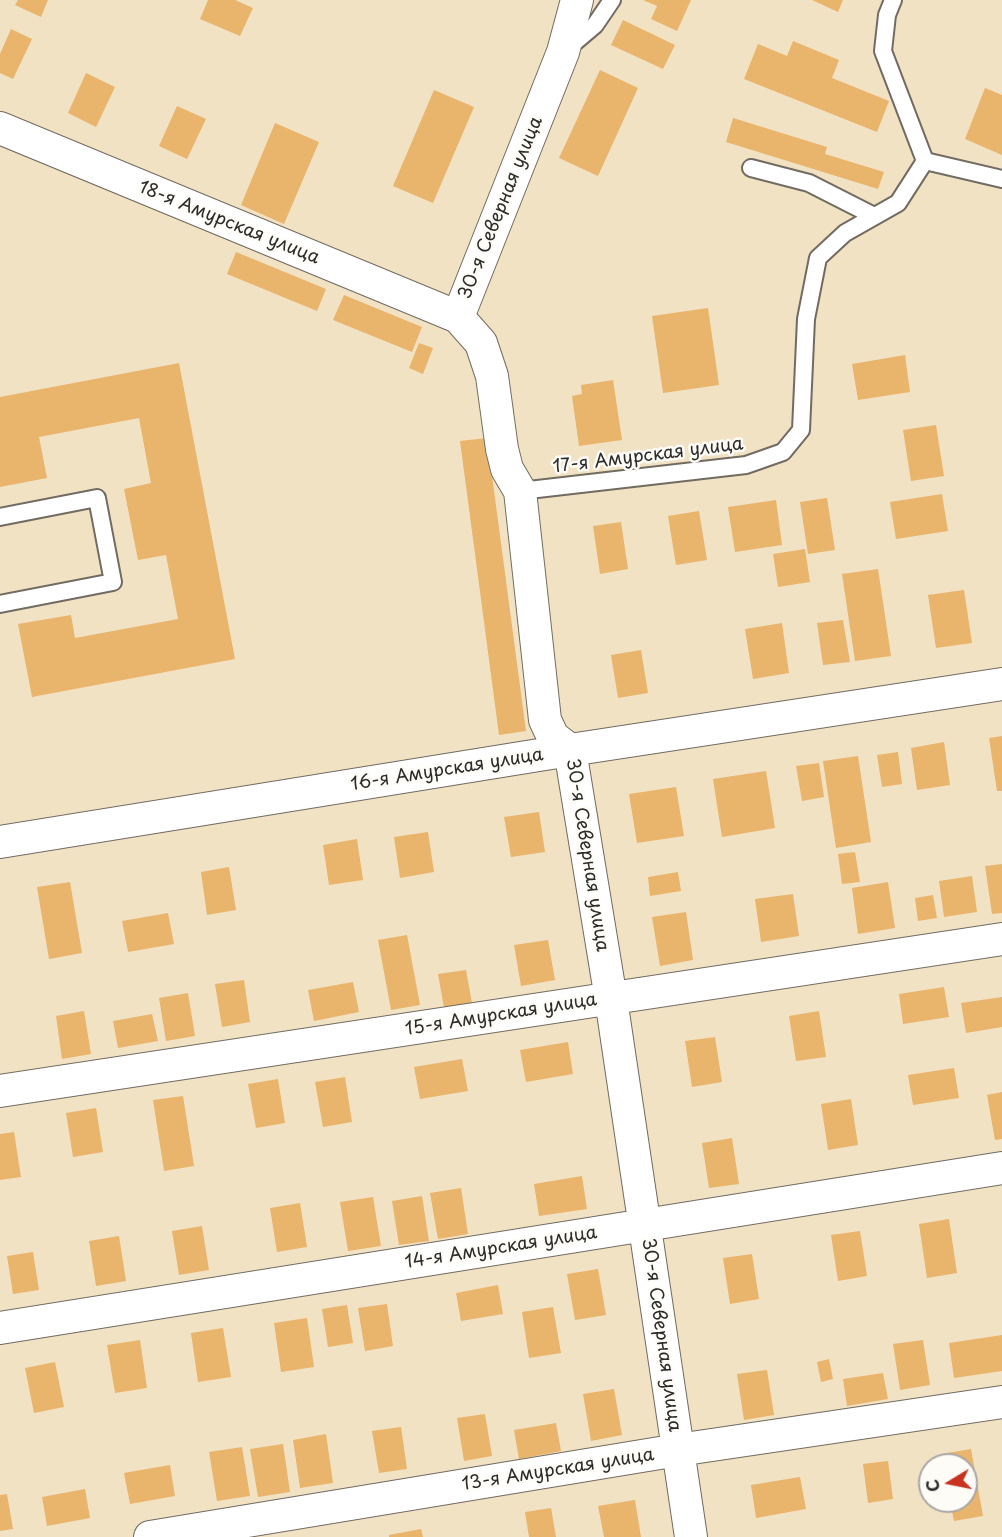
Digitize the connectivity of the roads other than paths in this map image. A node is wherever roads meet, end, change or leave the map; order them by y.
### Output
1 (577, 0) edge
2 (612, 0) edge
3 (893, 0) edge
4 (563, 52) junction
5 (0, 128) edge
6 (925, 161) junction
7 (751, 168) dead end
8 (1002, 180) edge
9 (874, 216) junction
10 (458, 317) junction
11 (520, 491) junction
12 (0, 517) edge
13 (0, 604) edge
14 (1002, 684) edge
15 (570, 750) junction
16 (0, 842) edge
17 (1002, 939) edge
18 (611, 999) junction
19 (0, 1091) edge
20 (1002, 1168) edge
21 (644, 1226) junction
22 (0, 1328) edge
23 (1002, 1402) edge
24 (678, 1450) junction
25 (150, 1537) edge
26 (690, 1537) edge

1 - 4 street, 30-я Северная улица
2 - 4 lane
3 - 6 lane
4 - 10 street, 30-я Северная улица
5 - 10 street, 18-я Амурская улица
6 - 8 lane
6 - 9 lane, 17-я Амурская улица
7 - 9 lane
9 - 11 lane, 17-я Амурская улица
10 - 11 street, 30-я Северная улица
11 - 15 street, 30-я Северная улица
12 - 13 lane
14 - 15 street, 16-я Амурская улица
15 - 16 street, 16-я Амурская улица
15 - 18 street, 30-я Северная улица
17 - 18 street, 15-я Амурская улица
18 - 19 street, 15-я Амурская улица
18 - 21 street, 30-я Северная улица
20 - 21 street, 14-я Амурская улица
21 - 22 street, 14-я Амурская улица
21 - 24 street, 30-я Северная улица
23 - 24 street, 13-я Амурская улица
24 - 25 street, 13-я Амурская улица
24 - 26 street, 30-я Северная улица

